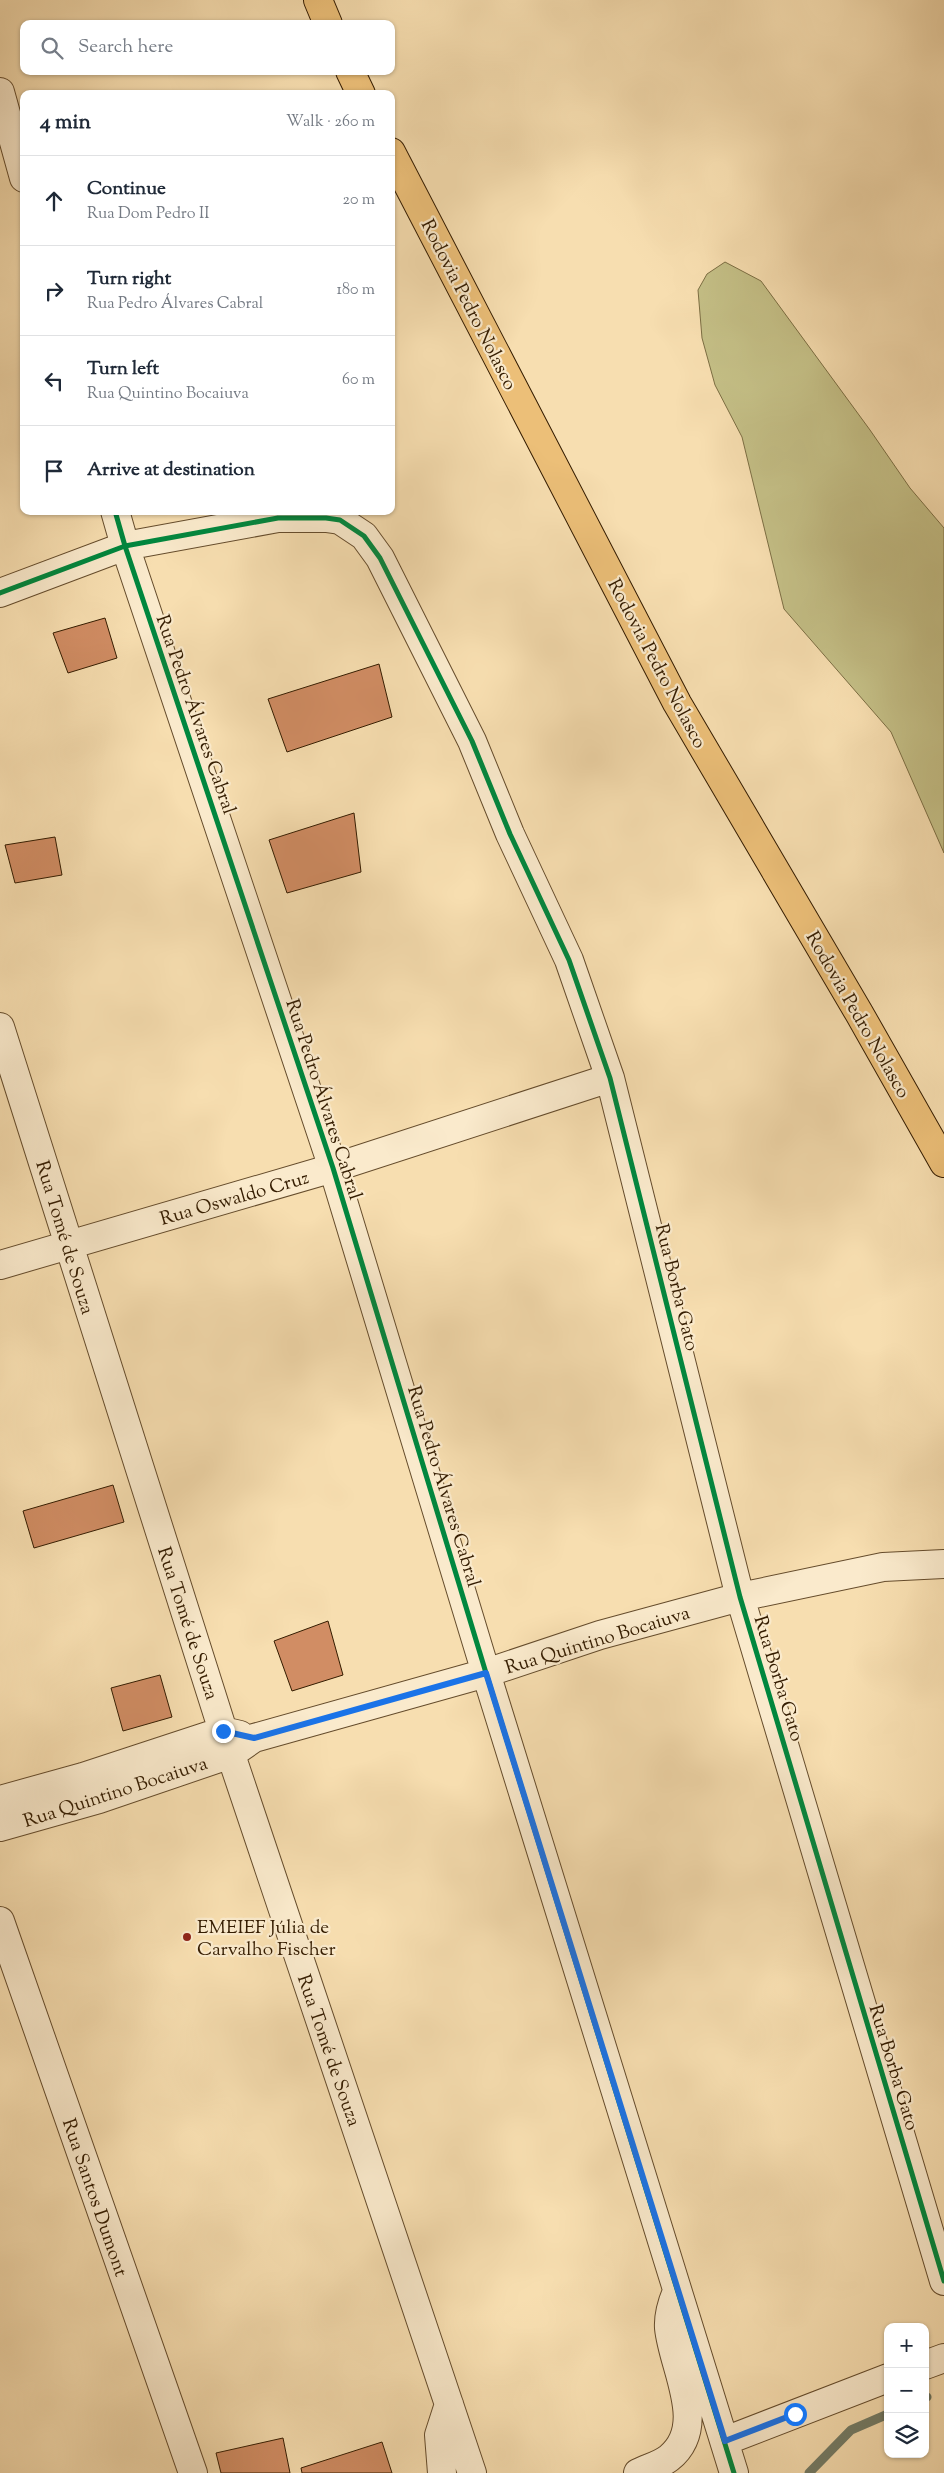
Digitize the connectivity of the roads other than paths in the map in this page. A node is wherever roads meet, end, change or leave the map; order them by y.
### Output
1 (318, 0) edge
2 (326, 20) edge
3 (352, 75) edge
4 (359, 90) edge
5 (0, 92) edge
6 (395, 160) edge
7 (20, 164) edge
8 (116, 515) edge
9 (124, 546) junction
10 (0, 593) edge
11 (0, 1027) edge
12 (610, 1078) junction
13 (944, 1162) edge
14 (333, 1168) junction
15 (68, 1245) junction
16 (0, 1265) edge
17 (944, 1564) edge
18 (740, 1597) junction
19 (486, 1673) junction
20 (227, 1743) junction
21 (0, 1800) edge
22 (0, 1827) edge
23 (0, 1920) edge
24 (944, 2282) edge
25 (678, 2290) junction
26 (944, 2358) edge
27 (929, 2364) edge
28 (884, 2380) edge
29 (449, 2404) junction
30 (725, 2441) junction
31 (193, 2473) edge
32 (442, 2473) edge
33 (472, 2473) edge
34 (638, 2473) edge
35 (734, 2473) edge

1 - 2 highway
3 - 4 highway
5 - 7 street
6 - 13 highway, Rodovia Pedro Nolasco
8 - 9 street, Rua Pedro Álvares Cabral
9 - 10 street, Rua Borba Gato
9 - 12 street, Rua Borba Gato
9 - 14 street, Rua Pedro Álvares Cabral
11 - 15 street, Rua Tomé de Souza
12 - 14 street, Rua Oswaldo Cruz
12 - 18 street, Rua Borba Gato
14 - 15 street, Rua Oswaldo Cruz
14 - 19 street, Rua Pedro Álvares Cabral
15 - 16 street, Rua Oswaldo Cruz
15 - 20 street, Rua Tomé de Souza
17 - 18 street, Rua Quintino Bocaiuva
18 - 19 street, Rua Quintino Bocaiuva
18 - 24 street, Rua Borba Gato
19 - 20 street, Rua Quintino Bocaiuva
19 - 25 street, Rua Pedro Álvares Cabral
20 - 21 street, Rua Quintino Bocaiuva
20 - 22 street, Rua Quintino Bocaiuva
20 - 29 street, Rua Tomé de Souza
23 - 31 street, Rua Santos Dumont
25 - 30 street, Rua Pedro Álvares Cabral
25 - 34 street
26 - 27 street
28 - 30 street
29 - 32 street
29 - 33 street, Rua Tomé de Souza
30 - 35 street, Rua Pedro Álvares Cabral

